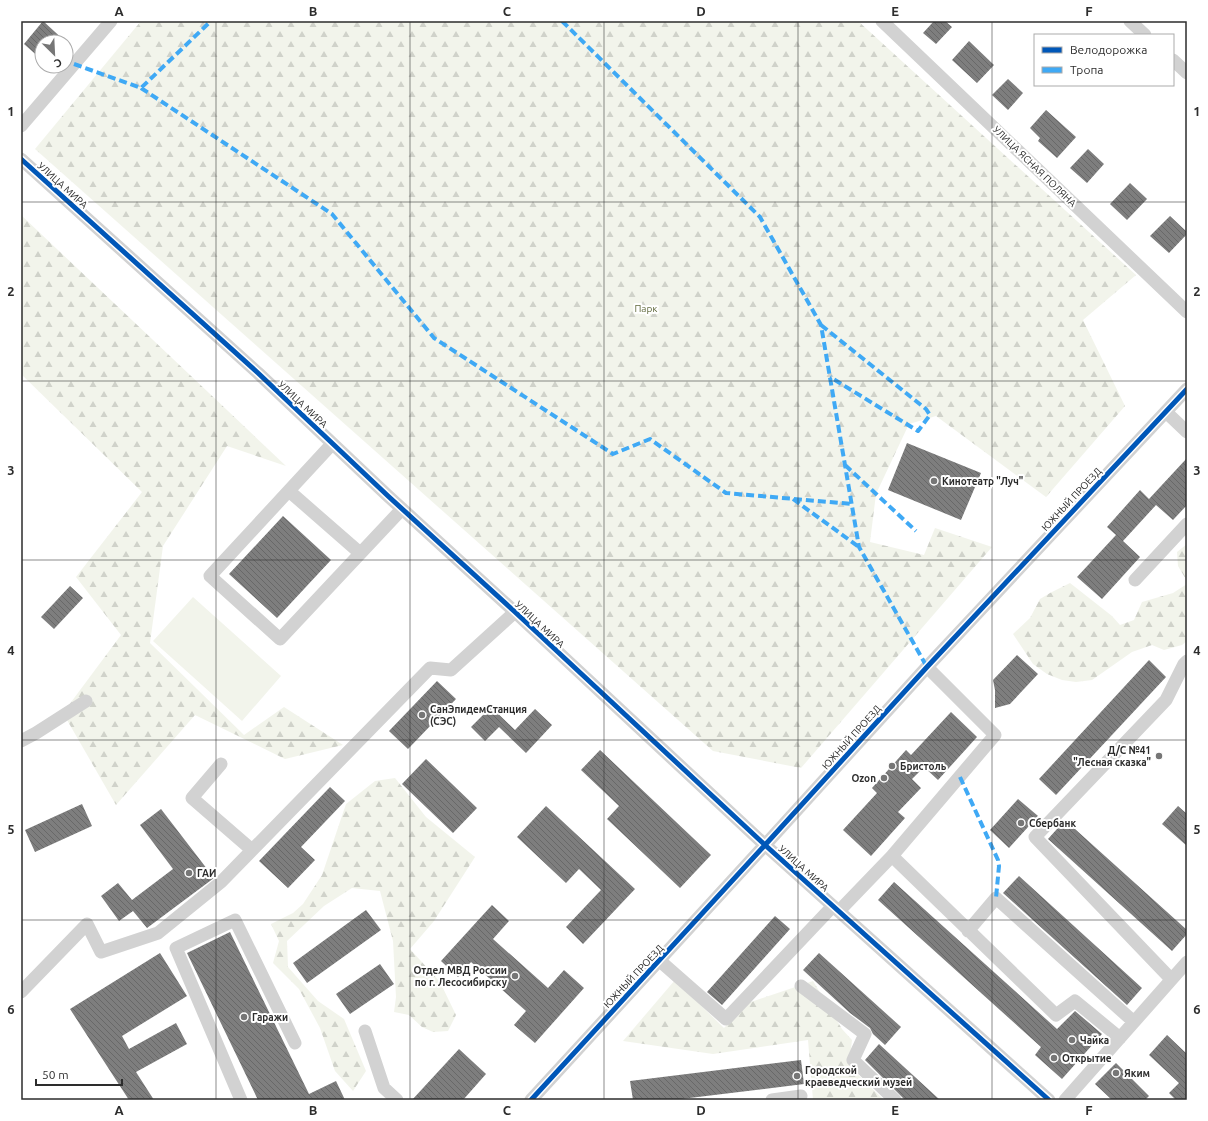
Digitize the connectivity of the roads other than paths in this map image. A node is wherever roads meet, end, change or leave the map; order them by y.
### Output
1 (111, 21) edge
2 (882, 21) edge
3 (1130, 21) edge
4 (1144, 34) edge
5 (1174, 61) edge
6 (1187, 73) edge
7 (21, 126) edge
8 (21, 159) edge
9 (1187, 312) edge
10 (1187, 389) edge
11 (1166, 412) junction
12 (1187, 432) edge
13 (332, 444) junction
14 (289, 491) junction
15 (402, 509) junction
16 (1187, 524) edge
17 (360, 553) junction
18 (1135, 580) dead end
19 (515, 612) junction
20 (1187, 661) edge
21 (927, 667) junction
22 (86, 701) dead end
23 (21, 740) edge
24 (221, 764) dead end
25 (765, 845) junction
26 (252, 850) junction
27 (892, 856) junction
28 (836, 909) junction
29 (968, 931) junction
30 (660, 961) junction
31 (1187, 962) edge
32 (1171, 980) junction
33 (801, 986) dead end
34 (21, 992) edge
35 (1134, 1022) junction
36 (365, 1031) dead end
37 (1120, 1038) junction
38 (295, 1043) dead end
39 (801, 1096) dead end
40 (241, 1100) edge
41 (397, 1100) edge
42 (531, 1100) edge
43 (772, 1100) edge
44 (895, 1100) edge
45 (1049, 1100) edge
46 (1065, 1100) edge

1 - 7 street
2 - 9 street, УЛИЦА ЯСНАЯ ПОЛЯНА
3 - 4 street
5 - 6 street
8 - 13 street, УЛИЦА МИРА
10 - 11 street, ЮЖНЫЙ ПРОЕЗД
11 - 12 street
11 - 21 street, ЮЖНЫЙ ПРОЕЗД
13 - 14 street
13 - 15 street, УЛИЦА МИРА
14 - 17 street
14 - 17 street
15 - 17 street
15 - 19 street, УЛИЦА МИРА
16 - 18 street
19 - 25 street, УЛИЦА МИРА
19 - 26 street
20 - 32 street
21 - 25 street, ЮЖНЫЙ ПРОЕЗД
21 - 27 street
22 - 23 street
24 - 26 street
25 - 28 street, УЛИЦА МИРА
25 - 30 street, ЮЖНЫЙ ПРОЕЗД
26 - 34 street
27 - 28 street
27 - 29 street
28 - 30 street
28 - 45 street, УЛИЦА МИРА
29 - 35 street
29 - 37 street
30 - 42 street, ЮЖНЫЙ ПРОЕЗД
31 - 32 street
32 - 35 street
33 - 44 street
35 - 37 street
36 - 41 street
37 - 46 street
38 - 40 street
39 - 43 street

